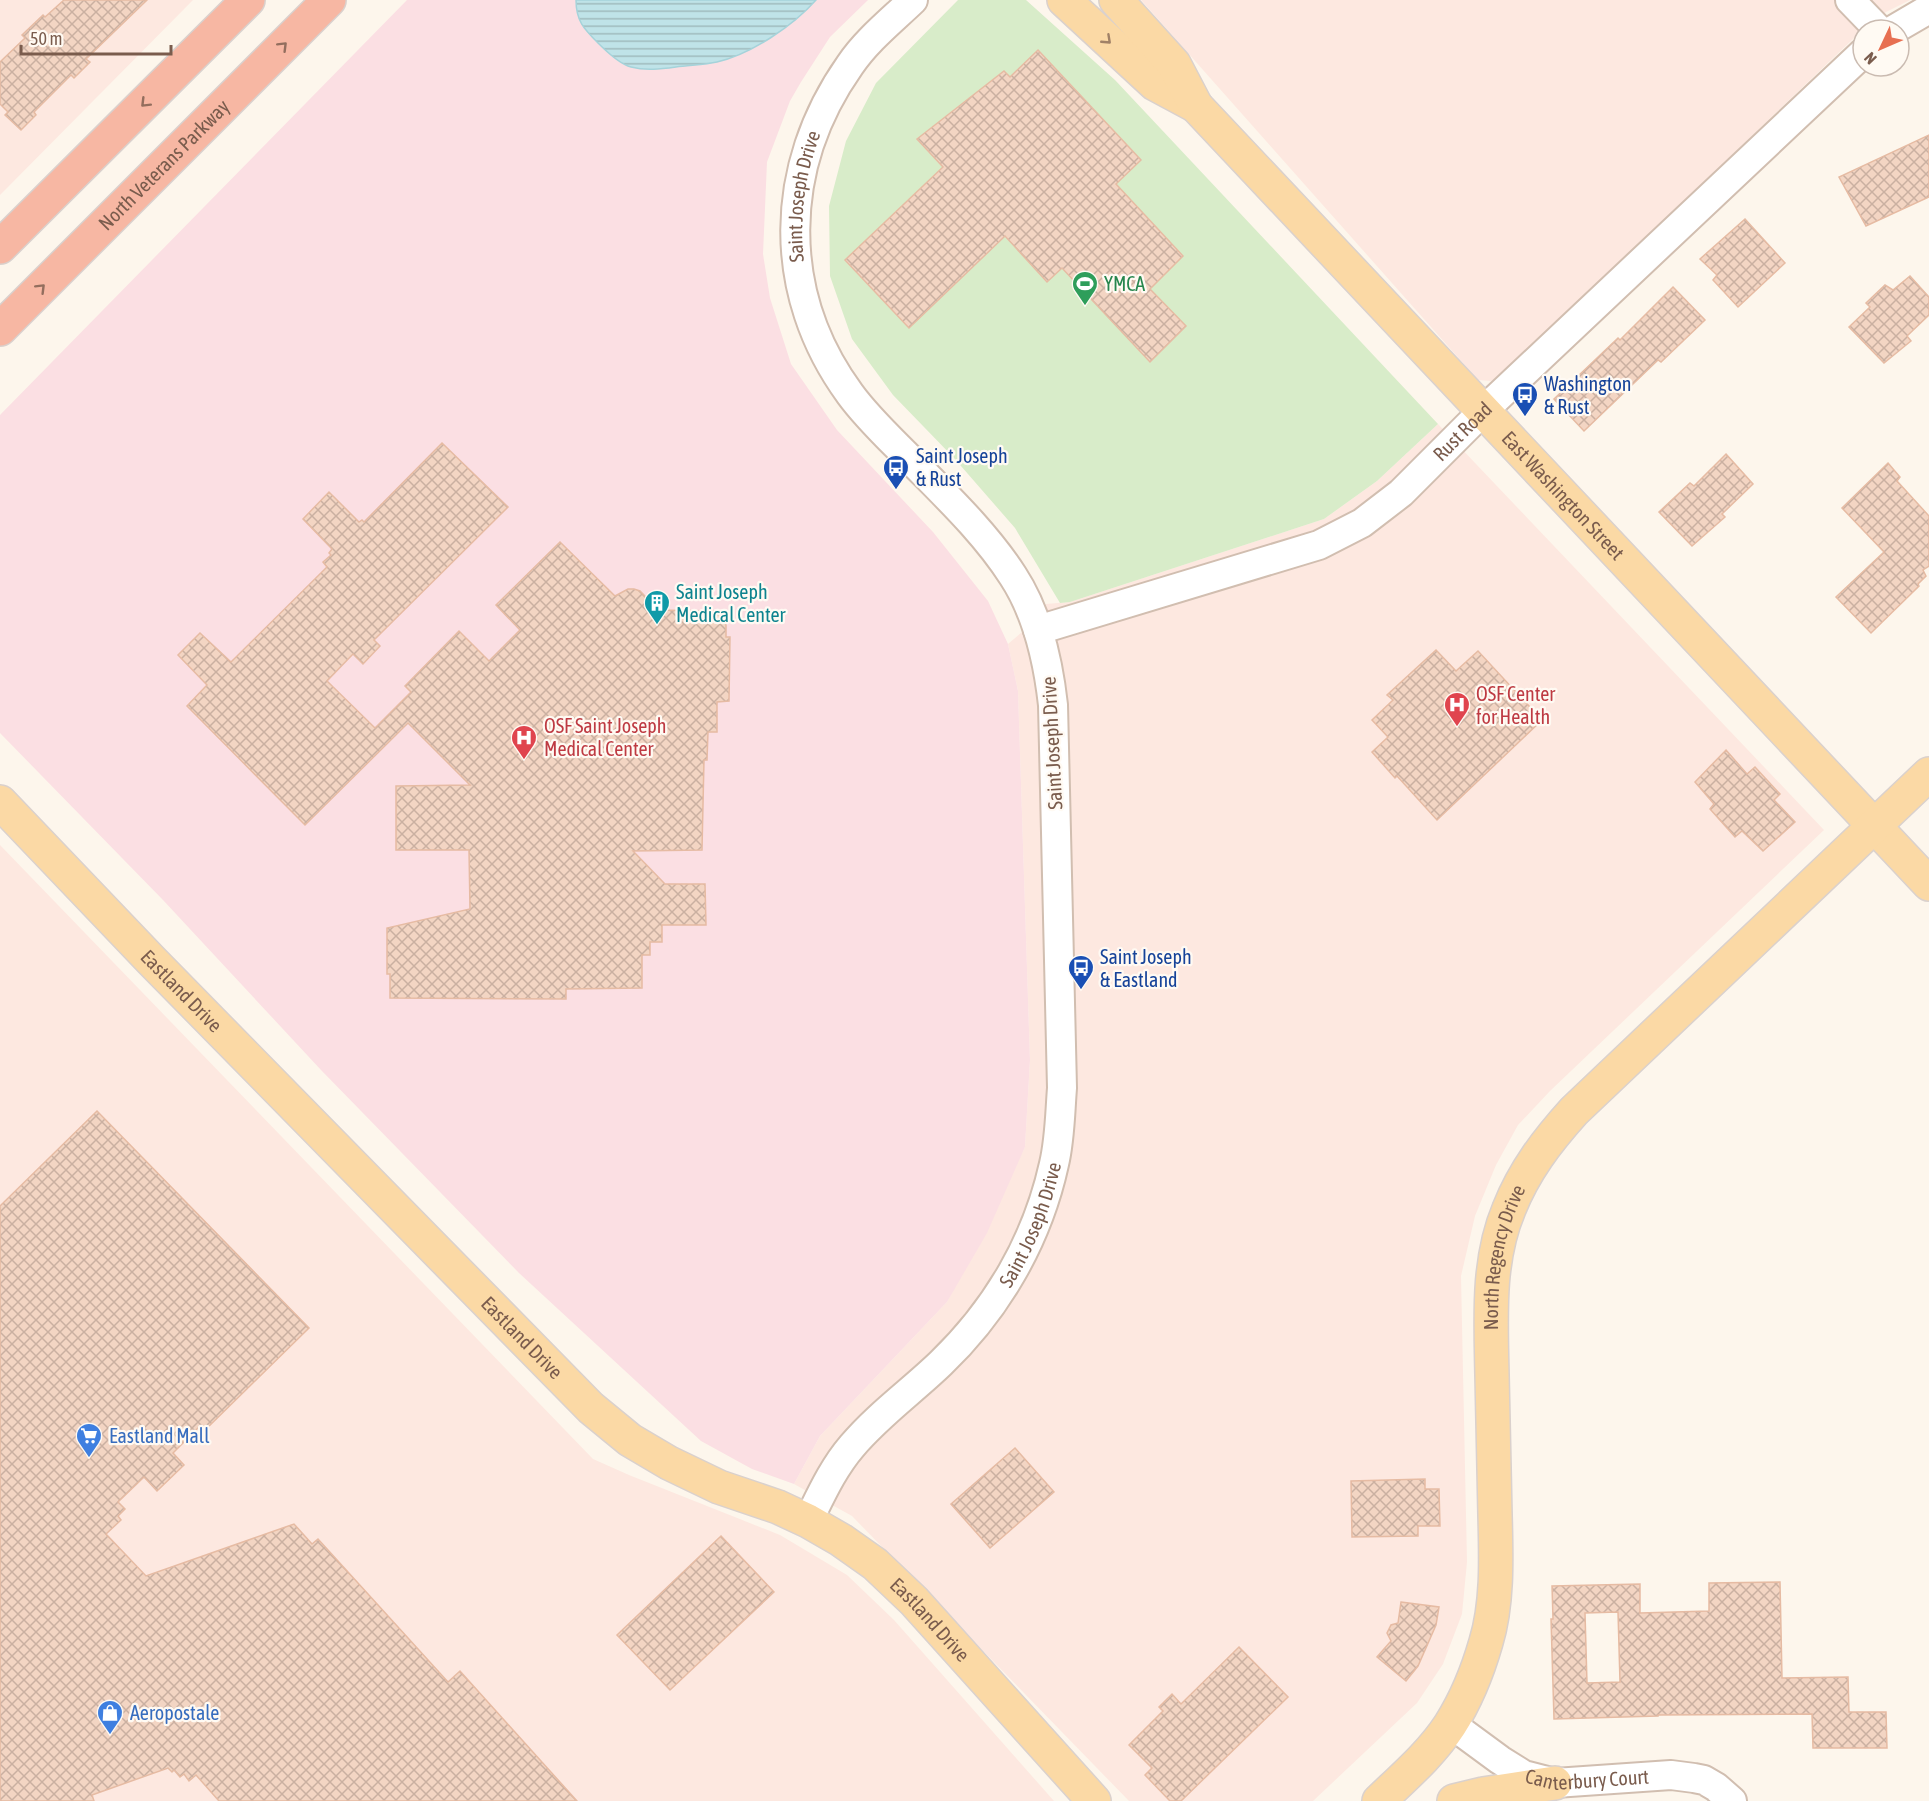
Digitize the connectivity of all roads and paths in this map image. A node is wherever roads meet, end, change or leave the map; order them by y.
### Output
1 (248, 0) edge
2 (329, 0) edge
3 (913, 0) edge
4 (1064, 0) edge
5 (1116, 0) edge
6 (1850, 0) edge
7 (1929, 9) edge
8 (1867, 18) edge
9 (1911, 20) edge
10 (1851, 64) edge
11 (1196, 106) junction
12 (0, 247) edge
13 (0, 329) edge
14 (1482, 412) junction
15 (1038, 630) junction
16 (1929, 774) edge
17 (0, 802) edge
18 (1875, 826) junction
19 (1929, 884) edge
20 (808, 1521) junction
21 (1450, 1724) junction
22 (1555, 1783) junction
23 (1094, 1801) edge
24 (1379, 1801) edge
25 (1454, 1801) edge
26 (1732, 1801) edge

1 -> 12 highway
13 -> 2 highway, North Veterans Parkway
3 - 15 street, Saint Joseph Drive
4 -> 11 main road, East Washington Street
5 - 11 main road, East Washington Street
6 - 8 street
7 - 9 street
10 - 14 street, Rust Road
11 - 14 main road, East Washington Street
14 - 15 street, Rust Road
14 - 18 main road, East Washington Street
15 - 20 street, Saint Joseph Drive
16 - 18 main road, North Regency Drive
17 - 20 main road, Eastland Drive
18 - 19 main road, East Washington Street
18 - 21 main road, North Regency Drive
20 - 23 main road, Eastland Drive
21 - 22 street, Canterbury Court
21 - 24 main road, North Regency Drive
22 - 25 main road
22 - 26 street, Canterbury Court

